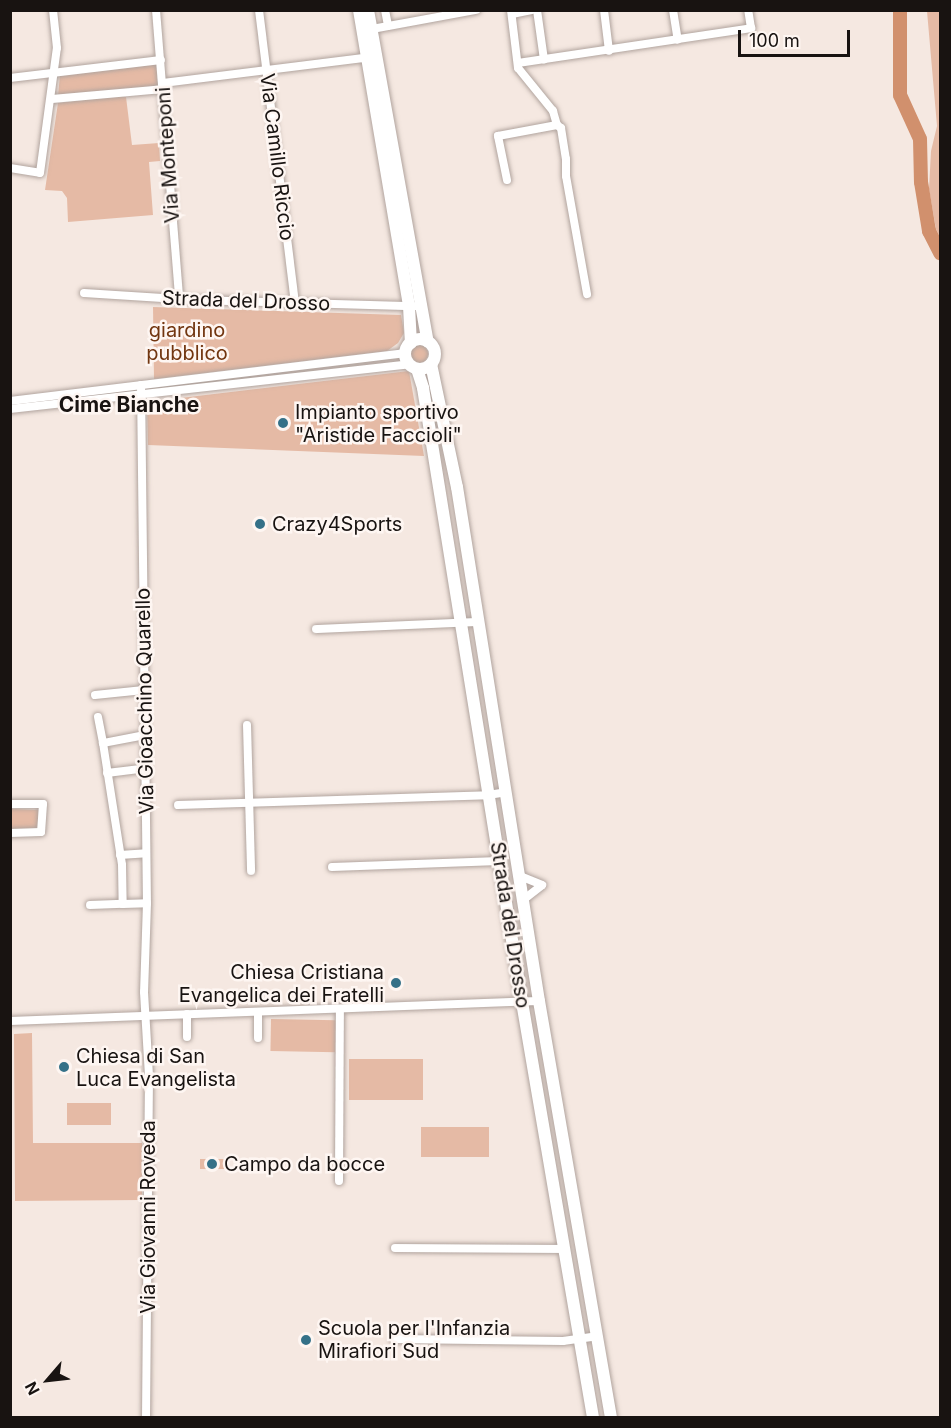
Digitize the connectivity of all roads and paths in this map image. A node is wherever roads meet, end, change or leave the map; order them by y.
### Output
1 (53, 10) edge
2 (156, 10) edge
3 (259, 10) edge
4 (359, 10) edge
5 (368, 10) edge
6 (385, 10) edge
7 (476, 10) edge
8 (532, 10) edge
9 (537, 10) edge
10 (604, 10) edge
11 (673, 10) edge
12 (748, 10) edge
13 (512, 12) edge
14 (447, 13) edge
15 (388, 26) junction
16 (372, 29) junction
17 (678, 39) junction
18 (609, 51) junction
19 (372, 57) junction
20 (160, 60) junction
21 (544, 60) junction
22 (518, 63) junction
23 (267, 70) junction
24 (54, 73) junction
25 (10, 78) edge
26 (163, 86) junction
27 (52, 99) junction
28 (557, 125) junction
29 (10, 168) edge
30 (507, 180) dead end
31 (84, 293) dead end
32 (587, 294) dead end
33 (179, 299) junction
34 (295, 303) junction
35 (415, 307) junction
36 (428, 342) junction
37 (411, 357) junction
38 (431, 364) junction
39 (141, 390) junction
40 (10, 401) edge
41 (10, 409) edge
42 (467, 551) junction
43 (449, 554) junction
44 (478, 622) junction
45 (460, 624) junction
46 (316, 629) dead end
47 (144, 690) junction
48 (95, 694) dead end
49 (98, 717) dead end
50 (247, 725) dead end
51 (145, 735) junction
52 (103, 743) junction
53 (145, 768) junction
54 (107, 772) junction
55 (506, 792) junction
56 (488, 795) junction
57 (251, 801) junction
58 (10, 804) edge
59 (178, 805) dead end
60 (10, 833) edge
61 (146, 853) junction
62 (120, 855) junction
63 (499, 861) junction
64 (332, 867) dead end
65 (251, 871) dead end
66 (520, 876) junction
67 (523, 900) junction
68 (147, 903) junction
69 (123, 904) junction
70 (90, 905) dead end
71 (540, 1001) junction
72 (522, 1002) junction
73 (340, 1009) junction
74 (258, 1012) junction
75 (187, 1014) junction
76 (146, 1016) junction
77 (10, 1021) edge
78 (188, 1037) dead end
79 (258, 1038) dead end
80 (548, 1053) junction
81 (531, 1055) junction
82 (560, 1120) junction
83 (542, 1122) junction
84 (339, 1181) dead end
85 (394, 1248) dead end
86 (564, 1249) junction
87 (597, 1336) junction
88 (394, 1339) dead end
89 (579, 1339) junction
90 (146, 1418) edge
91 (593, 1418) edge
92 (611, 1418) edge

1 - 24 street
2 - 20 street, Via Monteponi
3 - 23 street, Via Camillo Riccio
4 - 19 street, Strada del Drosso
5 - 16 street, Strada del Drosso
6 - 15 street
7 - 14 street
8 - 13 street
9 - 21 street
10 - 18 street
11 - 17 street
12 - 17 street
13 - 22 street
14 - 15 street
15 - 16 street
16 - 19 street, Strada del Drosso
17 - 18 street
18 - 21 street
19 - 23 street
19 - 35 street, Strada del Drosso
20 - 24 street
20 - 26 street, Via Monteponi
21 - 22 street
22 - 28 street
23 - 26 street
23 - 34 street, Via Camillo Riccio
24 - 25 street
24 - 27 street
26 - 27 street
26 - 33 street, Via Monteponi
27 - 29 street
28 - 30 street
28 - 32 street
31 - 33 street, Strada del Drosso
33 - 34 street, Strada del Drosso
34 - 35 street, Strada del Drosso
35 - 36 street, Strada del Drosso
35 - 37 street, Strada del Drosso
36 - 37 street
36 - 38 street
37 - 38 street
37 - 39 street
37 - 43 street, Strada del Drosso
38 - 42 street, Strada del Drosso
39 - 40 street
39 - 41 street
39 - 47 street, Via Gioacchino Quarello
42 - 43 street
42 - 44 street, Strada del Drosso
43 - 45 street, Strada del Drosso
44 - 45 street
44 - 55 street, Strada del Drosso
45 - 46 street
45 - 56 street, Strada del Drosso
47 - 48 street
47 - 51 street, Via Gioacchino Quarello
49 - 52 street
50 - 57 street
51 - 52 street
51 - 53 street, Via Gioacchino Quarello
52 - 54 street
53 - 54 street
53 - 61 street, Via Gioacchino Quarello
54 - 62 street
55 - 56 street
55 - 66 street, Strada del Drosso
56 - 57 street
56 - 63 street, Strada del Drosso
57 - 59 street
57 - 65 street
58 - 60 street
61 - 62 street
61 - 68 street, Via Gioacchino Quarello
62 - 69 street
63 - 64 street
63 - 72 street, Strada del Drosso
66 - 67 street, Strada del Drosso
66 - 67 street, Strada del Drosso
67 - 71 street, Strada del Drosso
68 - 69 street
68 - 76 street, Via Gioacchino Quarello
69 - 70 street
71 - 72 street
71 - 80 street, Strada del Drosso
72 - 73 street
72 - 81 street, Strada del Drosso
73 - 74 street
73 - 84 street
74 - 75 street
74 - 79 street
75 - 76 street
75 - 78 street
76 - 77 street
76 - 90 street, Via Giovanni Roveda
80 - 81 street
80 - 82 street, Strada del Drosso
81 - 83 street, Strada del Drosso
82 - 83 street
82 - 87 street, Strada del Drosso
83 - 86 street, Strada del Drosso
85 - 86 street
86 - 89 street, Strada del Drosso
87 - 89 street
87 - 92 street, Strada del Drosso
88 - 89 street
89 - 91 street, Strada del Drosso

